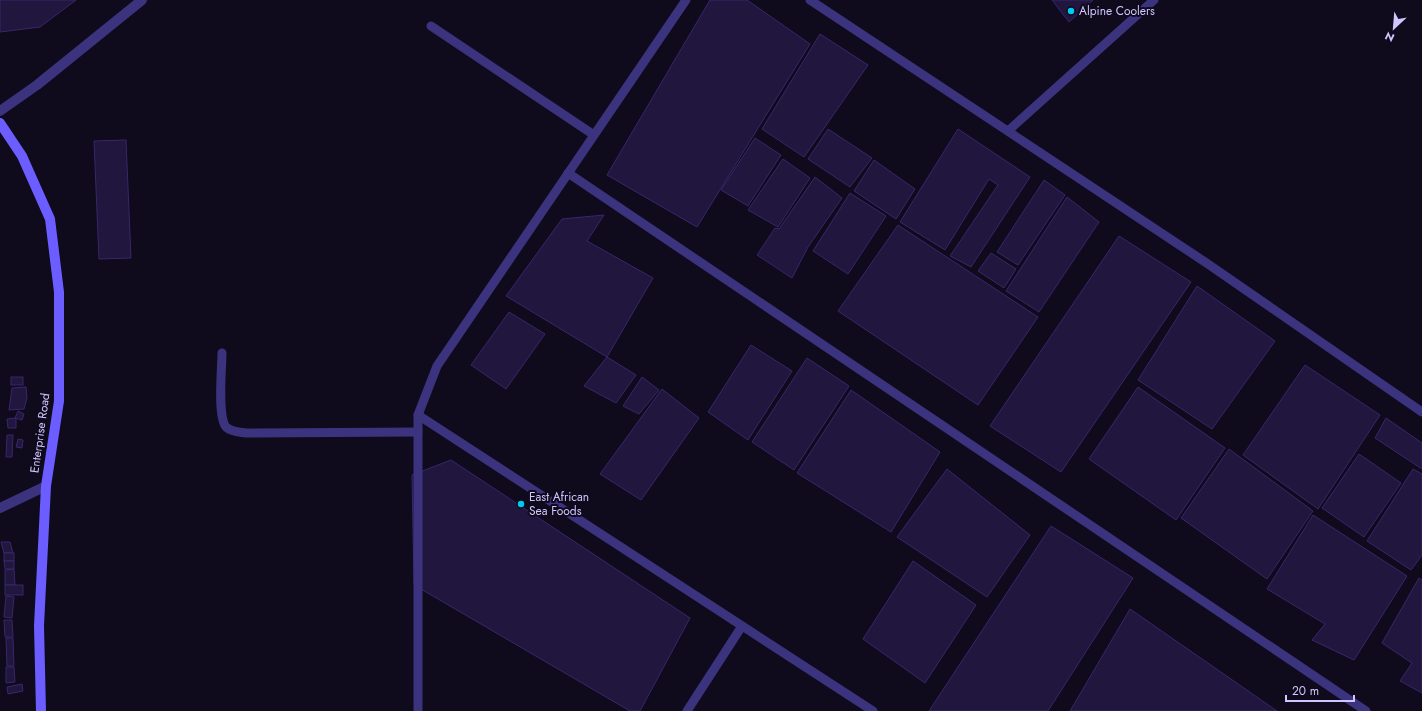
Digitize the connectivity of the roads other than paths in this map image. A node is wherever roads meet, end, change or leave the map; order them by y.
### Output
1 (142, 0) edge
2 (686, 0) edge
3 (810, 0) edge
4 (1154, 0) edge
5 (432, 26) dead end
6 (0, 111) edge
7 (0, 123) edge
8 (1008, 132) junction
9 (594, 135) junction
10 (568, 173) junction
11 (222, 353) dead end
12 (1422, 412) edge
13 (418, 415) junction
14 (418, 432) junction
15 (46, 486) junction
16 (0, 508) edge
17 (742, 626) junction
18 (862, 708) edge
19 (41, 711) edge
20 (418, 711) edge
21 (687, 711) edge
22 (873, 711) edge
23 (1366, 711) edge

1 - 6 street
2 - 9 lane
3 - 8 lane
4 - 8 lane
5 - 9 lane
7 - 15 main road, Enterprise Road
8 - 12 lane
9 - 10 lane
10 - 13 lane
10 - 23 lane
11 - 14 lane
13 - 14 lane
13 - 17 lane
14 - 20 lane
15 - 16 street
15 - 19 main road, Enterprise Road
17 - 18 lane
17 - 21 lane
18 - 22 lane

